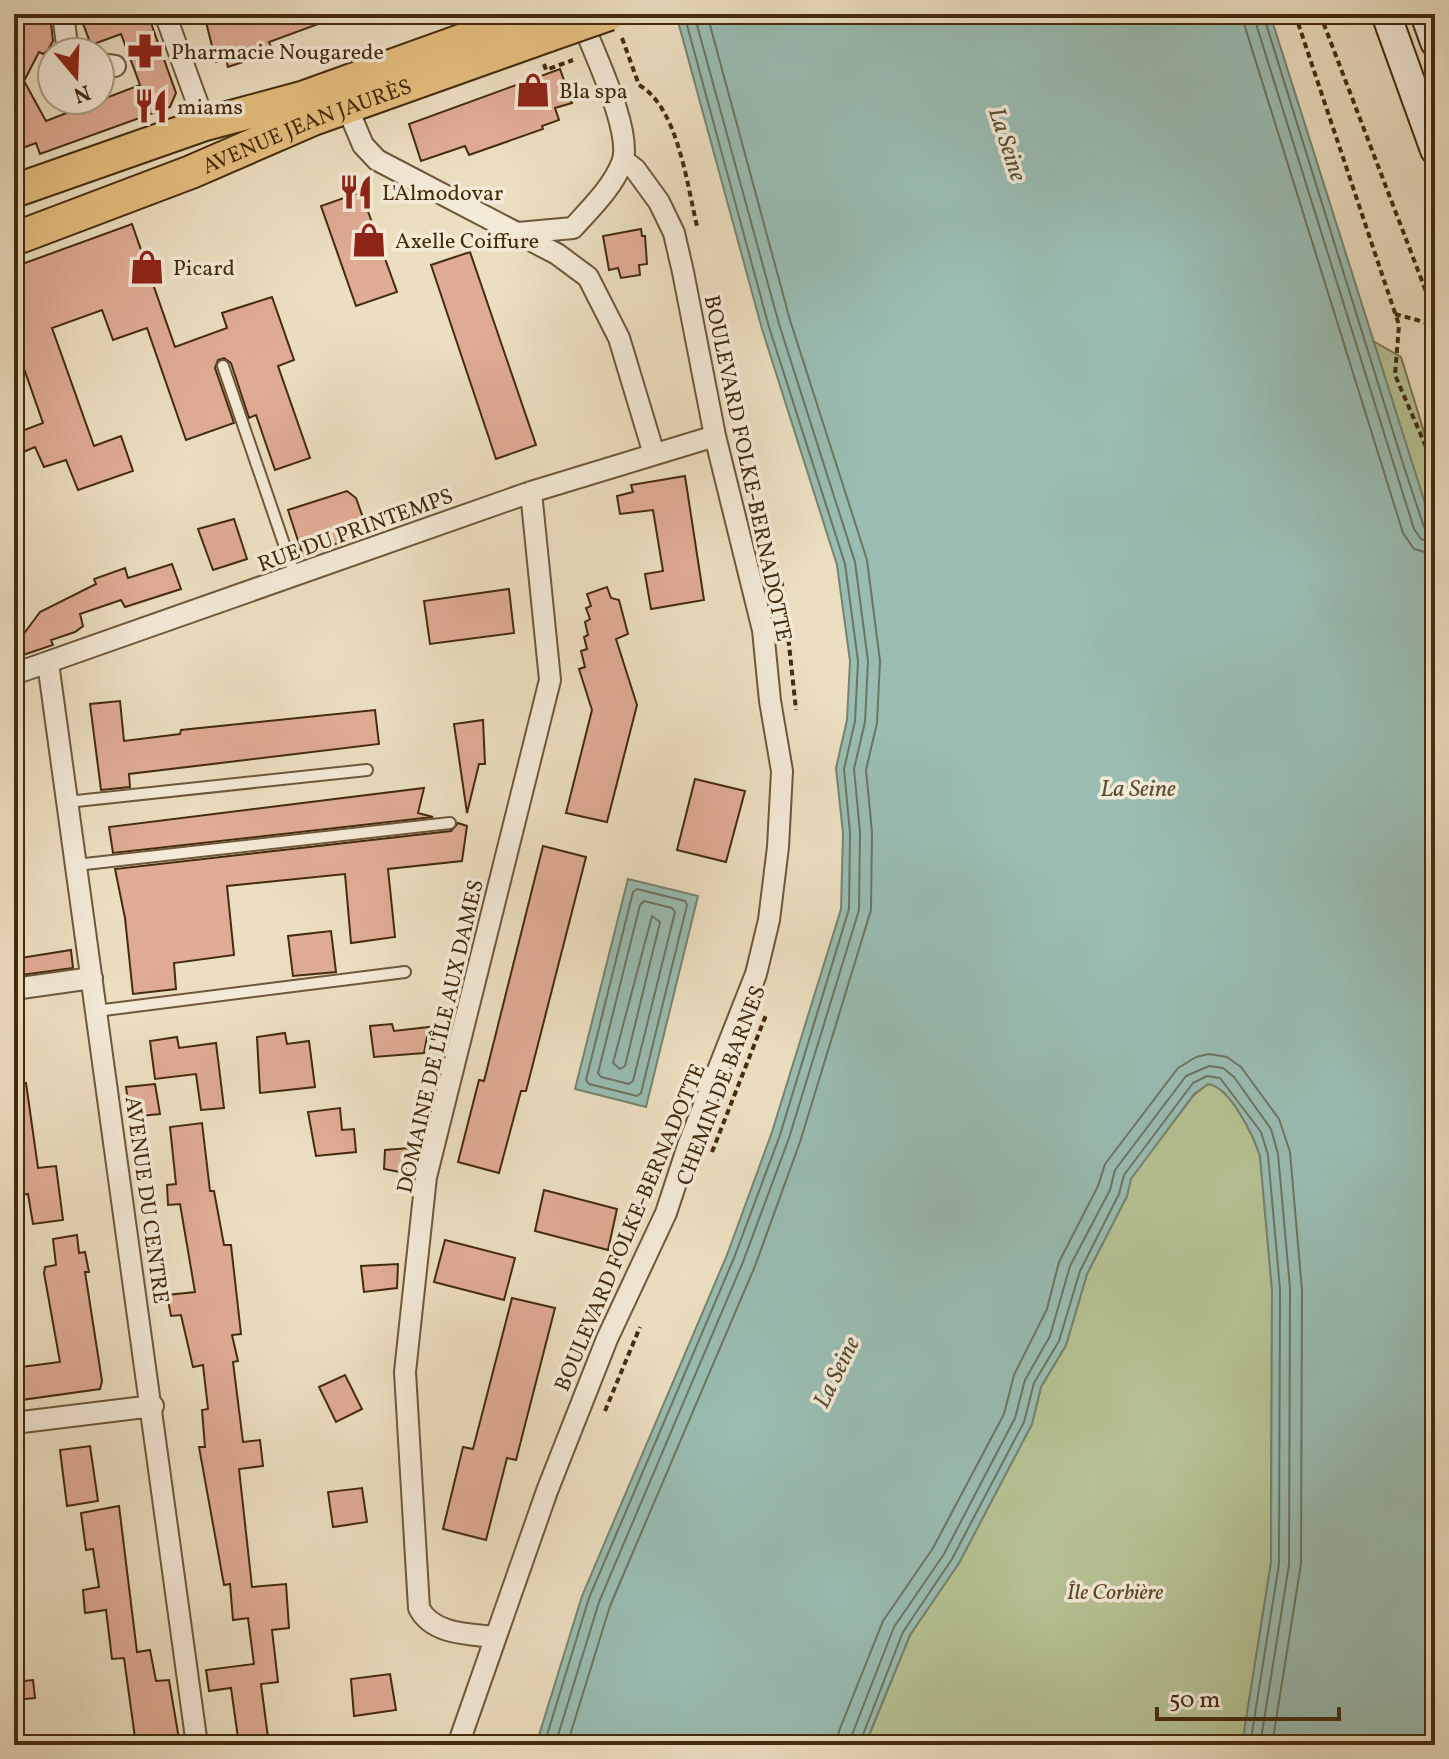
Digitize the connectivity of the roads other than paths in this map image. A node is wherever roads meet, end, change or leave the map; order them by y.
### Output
1 (63, 14) edge
2 (165, 14) edge
3 (579, 14) edge
4 (609, 14) edge
5 (1386, 14) edge
6 (1425, 14) edge
7 (542, 25) edge
8 (66, 36) edge
9 (1435, 42) edge
10 (347, 107) junction
11 (307, 109) junction
12 (205, 124) junction
13 (1435, 150) edge
14 (623, 160) junction
15 (14, 191) edge
16 (14, 210) edge
17 (14, 219) edge
18 (573, 228) junction
19 (518, 233) junction
20 (14, 239) edge
21 (580, 269) junction
22 (223, 366) dead end
23 (715, 436) junction
24 (654, 454) junction
25 (531, 492) junction
26 (295, 576) junction
27 (48, 663) junction
28 (14, 674) edge
29 (367, 770) dead end
30 (67, 802) junction
31 (450, 823) dead end
32 (76, 865) junction
33 (405, 972) dead end
34 (92, 978) junction
35 (14, 989) edge
36 (96, 1011) junction
37 (153, 1406) junction
38 (14, 1423) edge
39 (494, 1637) junction
40 (197, 1745) edge
41 (458, 1745) edge

1 - 8 street
2 - 12 street
3 - 14 street
4 - 7 main road, bridge
5 - 13 main road
6 - 9 main road
7 - 10 main road, AVENUE JEAN JAURÈS
7 - 11 main road, AVENUE JEAN JAURÈS
10 - 11 main road, AVENUE JEAN JAURÈS
10 - 19 street
11 - 12 main road, AVENUE JEAN JAURÈS
11 - 16 main road
11 - 17 main road
11 - 20 main road, AVENUE JEAN JAURÈS
12 - 15 main road, AVENUE JEAN JAURÈS
14 - 18 street
14 - 23 street, BOULEVARD FOLKE-BERNADOTTE
18 - 19 street
18 - 21 street
19 - 21 street
21 - 24 street
22 - 26 lane
23 - 24 street, RUE DU PRINTEMPS
23 - 39 street, BOULEVARD FOLKE-BERNADOTTE
24 - 25 street, RUE DU PRINTEMPS
25 - 26 street, RUE DU PRINTEMPS
25 - 39 street, DOMAINE DE L'ÎLE AUX DAMES
26 - 27 street, RUE DU PRINTEMPS
27 - 28 street, RUE DU PRINTEMPS
27 - 30 street, AVENUE DU CENTRE
29 - 30 lane
30 - 32 street, AVENUE DU CENTRE
31 - 32 lane
32 - 34 street, AVENUE DU CENTRE
33 - 36 lane
34 - 35 street
34 - 36 street, AVENUE DU CENTRE
36 - 37 street, AVENUE DU CENTRE
37 - 38 street
37 - 40 street, AVENUE DU CENTRE
39 - 41 street, BOULEVARD FOLKE-BERNADOTTE

